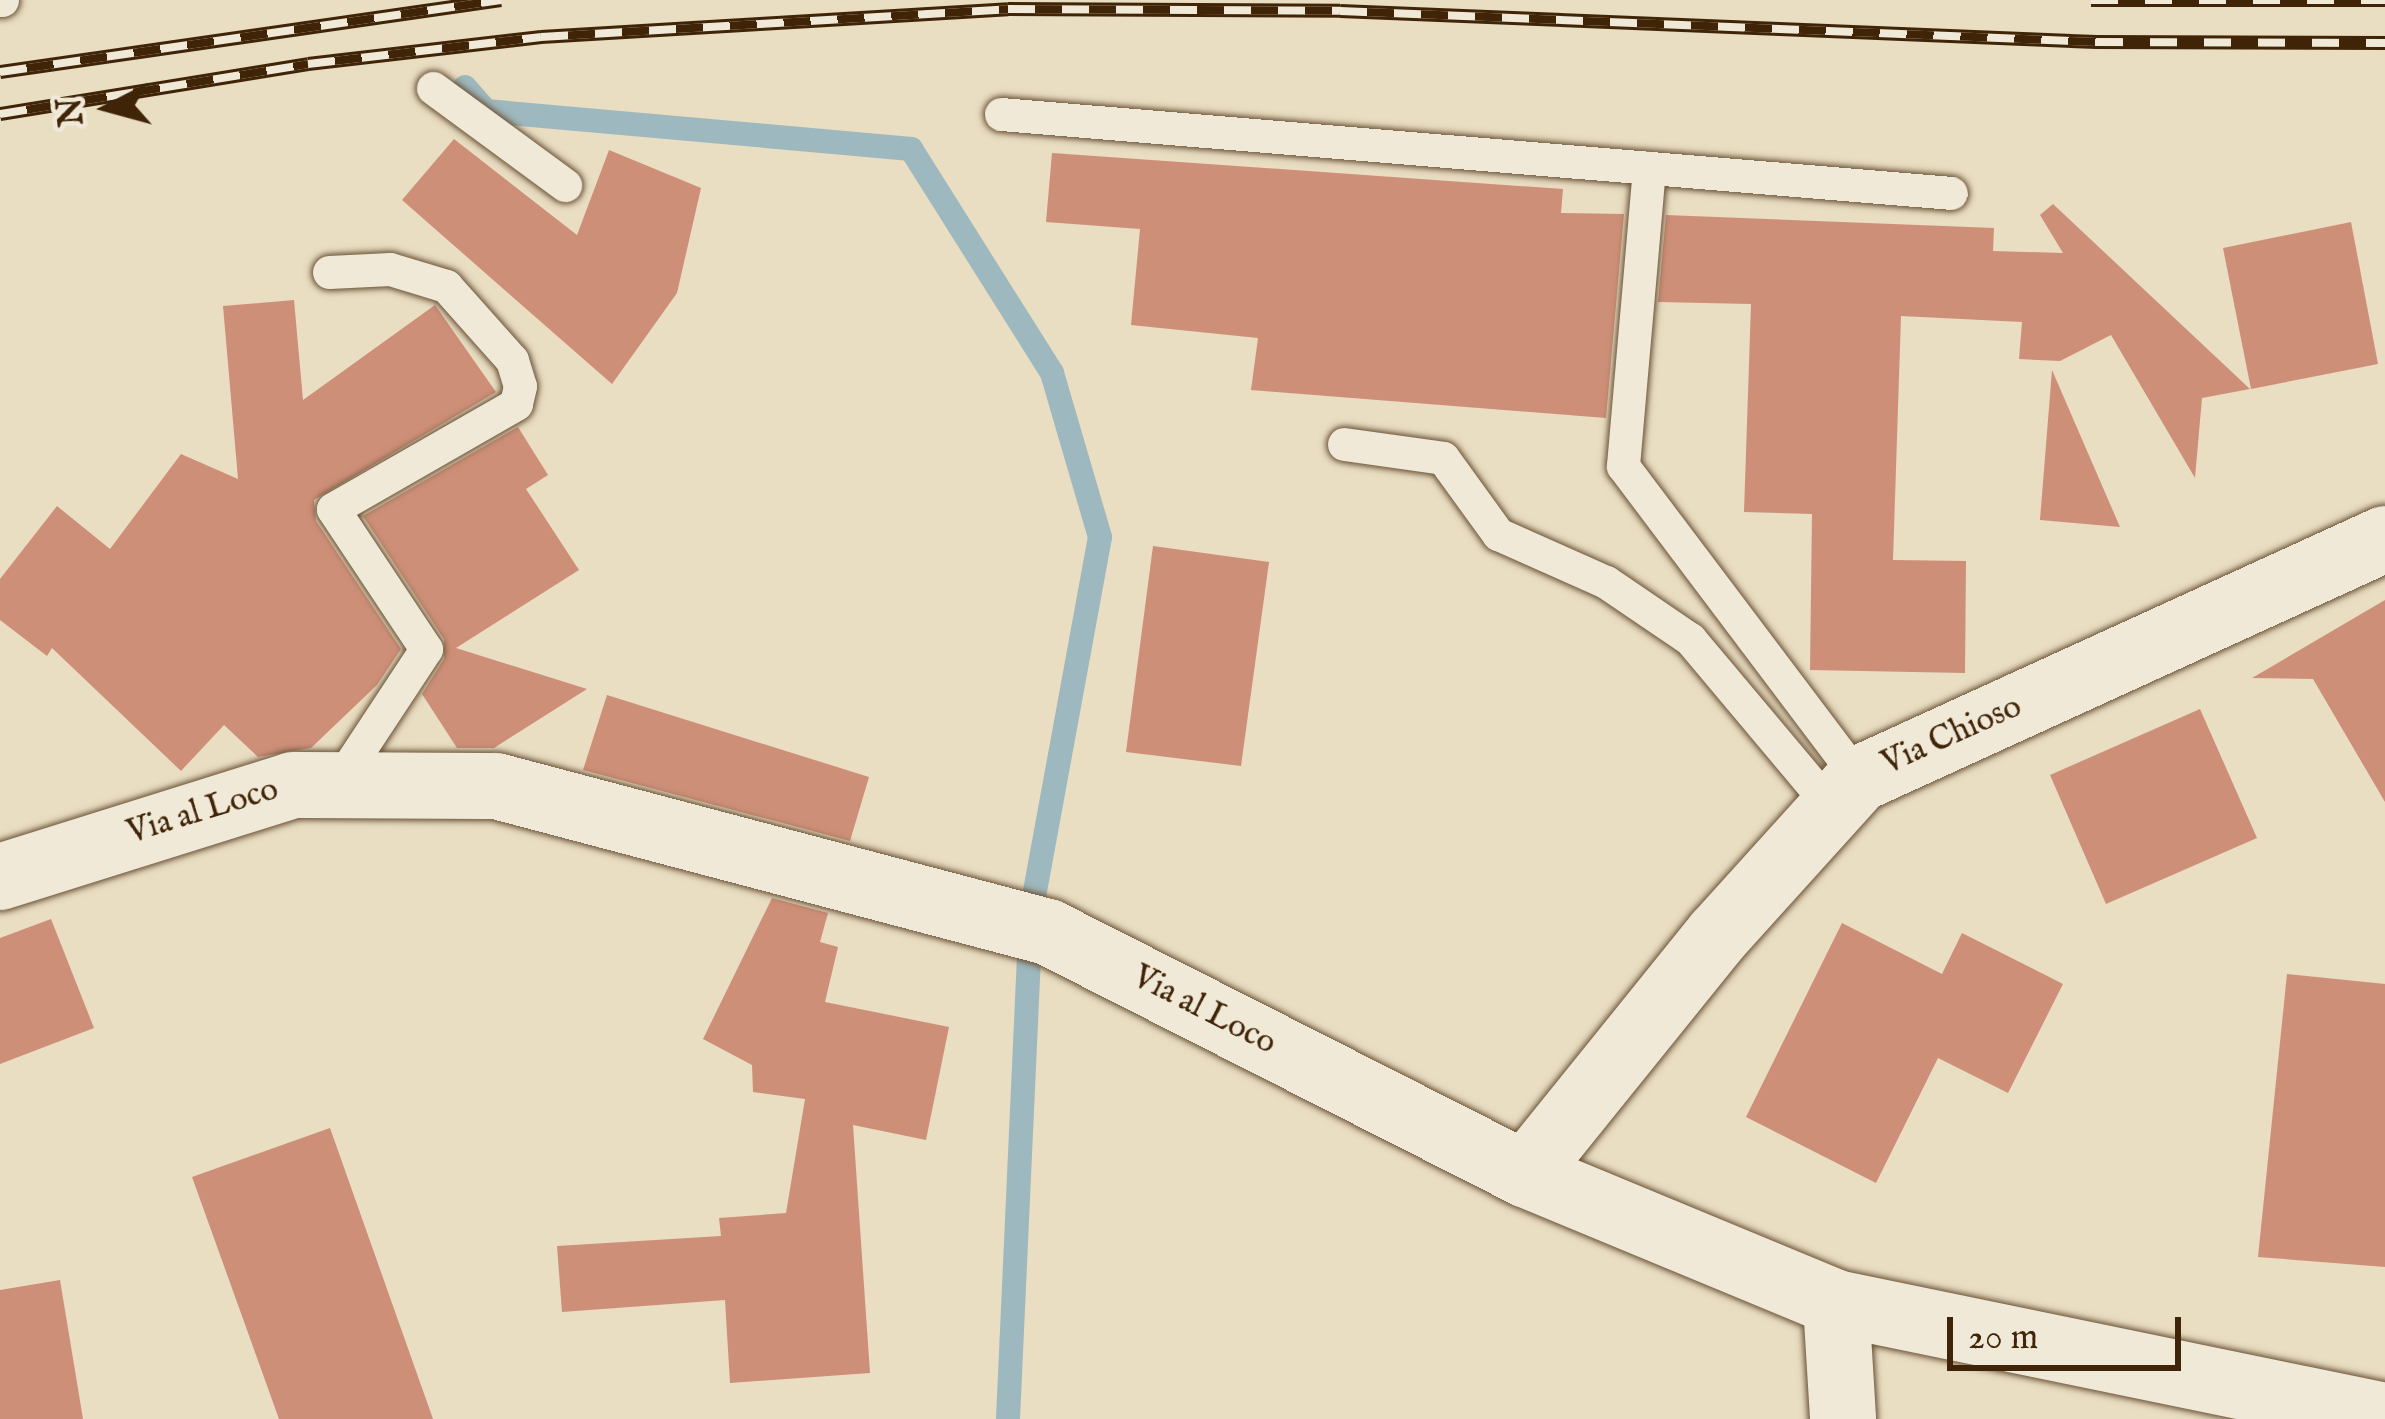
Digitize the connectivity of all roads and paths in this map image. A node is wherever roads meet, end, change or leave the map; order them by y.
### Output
1 (433, 88) dead end
2 (1001, 114) dead end
3 (1649, 168) junction
4 (566, 185) dead end
5 (1951, 193) dead end
6 (329, 272) dead end
7 (1344, 444) dead end
8 (2385, 539) edge
9 (339, 781) junction
10 (1846, 793) junction
11 (0, 877) edge
12 (1525, 1174) junction
13 (1836, 1303) junction
14 (2385, 1416) edge
15 (1843, 1419) edge

1 - 4 lane
2 - 3 lane
3 - 5 lane
3 - 10 lane
6 - 9 lane
7 - 10 lane
8 - 10 street, Via Chioso
9 - 11 street, Via al Loco
9 - 12 street, Via al Loco
10 - 12 street, Via Chioso
12 - 13 street, Via al Loco
13 - 14 street, Via al Loco
13 - 15 street

